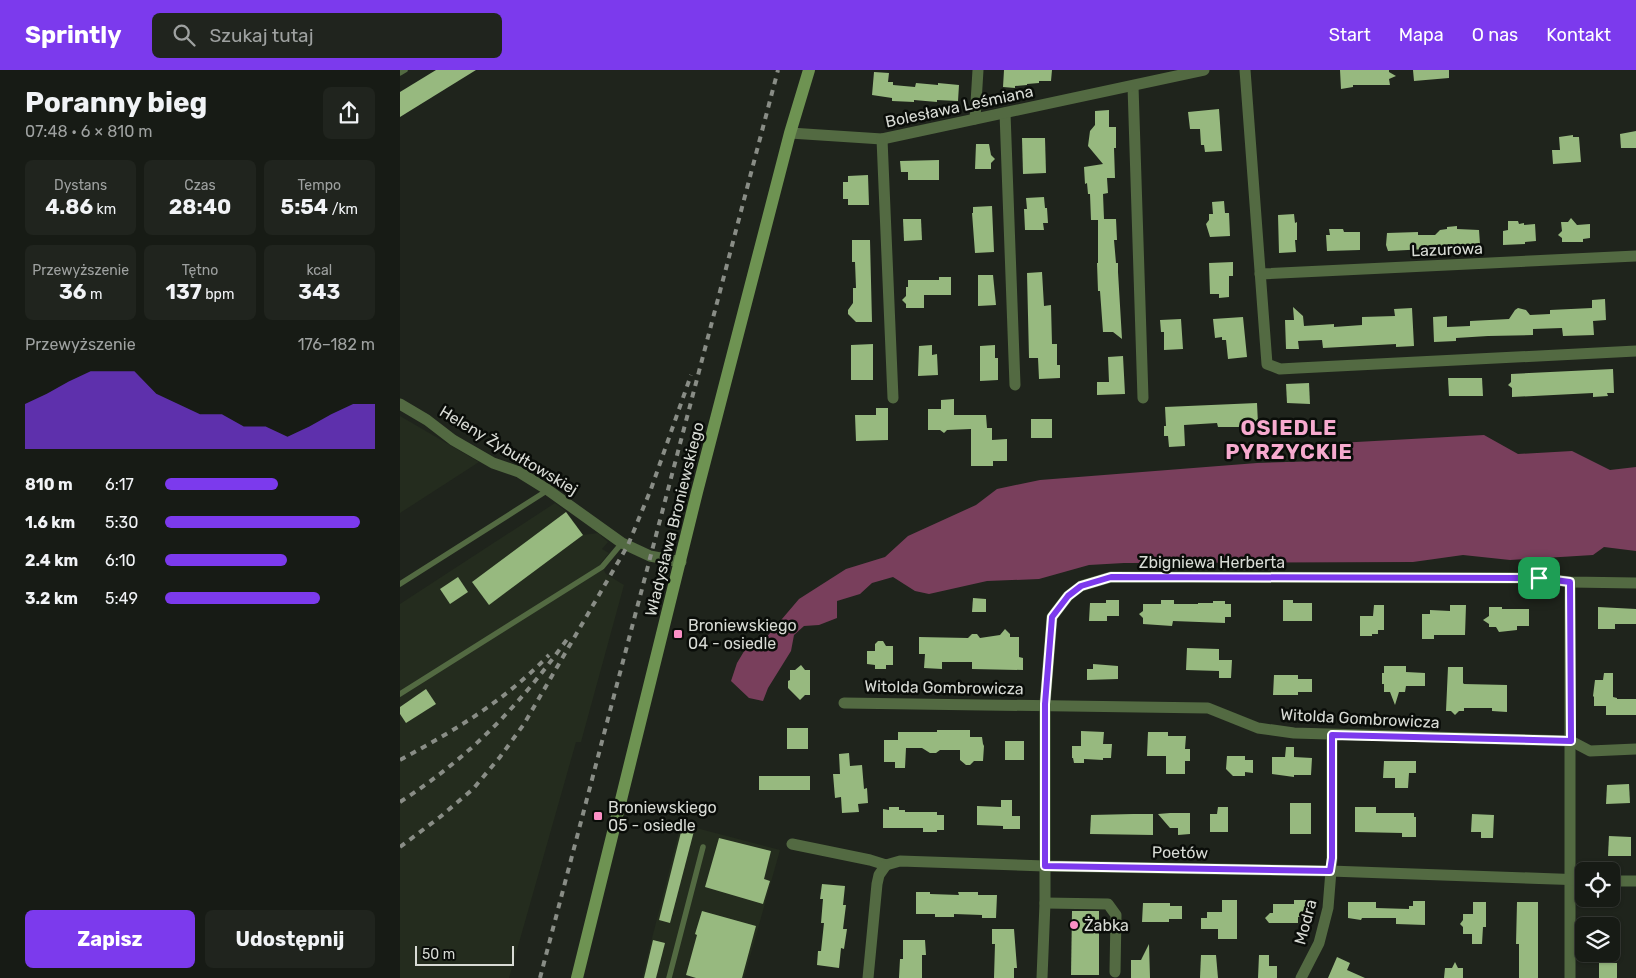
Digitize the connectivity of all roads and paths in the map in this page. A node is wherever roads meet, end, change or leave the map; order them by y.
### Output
1 (405, 70) edge
2 (809, 70) edge
3 (978, 70) edge
4 (1204, 70) edge
5 (1245, 70) edge
6 (400, 73) edge
7 (1132, 86) junction
8 (1004, 113) junction
9 (976, 119) junction
10 (790, 133) junction
11 (882, 139) junction
12 (1636, 256) edge
13 (1260, 274) junction
14 (1636, 351) edge
15 (1014, 385) dead end
16 (893, 398) dead end
17 (1143, 398) dead end
18 (400, 404) edge
19 (548, 490) junction
20 (622, 543) junction
21 (680, 562) junction
22 (1570, 582) junction
23 (1636, 583) edge
24 (400, 584) edge
25 (400, 694) edge
26 (844, 703) dead end
27 (1045, 704) junction
28 (1332, 735) junction
29 (1571, 741) junction
30 (1636, 749) edge
31 (792, 844) dead end
32 (703, 847) dead end
33 (886, 865) junction
34 (1045, 866) junction
35 (1330, 871) junction
36 (1570, 880) junction
37 (1575, 880) edge
38 (1620, 881) edge
39 (1636, 881) edge
40 (1045, 903) junction
41 (1115, 972) dead end
42 (577, 978) edge
43 (669, 978) edge
44 (868, 978) edge
45 (1042, 978) edge
46 (1301, 978) edge
47 (1570, 978) edge

1 - 6 lane
2 - 10 main road, Władysława Broniewskiego
3 - 9 street
4 - 7 street, Bolesława Leśmiana
5 - 13 street
7 - 8 street, Bolesława Leśmiana
7 - 17 street
8 - 9 street, Bolesława Leśmiana
8 - 15 street
9 - 11 street, Bolesława Leśmiana
10 - 11 street, Bolesława Leśmiana
10 - 21 main road, Władysława Broniewskiego
11 - 16 street
12 - 13 street, Lazurowa
13 - 14 street
18 - 19 street, Heleny Żybułtowskiej
19 - 20 street, Heleny Żybułtowskiej
19 - 24 lane
20 - 21 street, Heleny Żybułtowskiej
20 - 25 lane
21 - 42 main road, Władysława Broniewskiego
22 - 23 street, Zbigniewa Herberta
22 - 27 street, Zbigniewa Herberta
22 - 29 street
26 - 27 street, Witolda Gombrowicza
27 - 28 street, Witolda Gombrowicza
27 - 34 street, Zbigniewa Herberta
28 - 29 street, Witolda Gombrowicza
28 - 35 street
29 - 30 street, Witolda Gombrowicza
29 - 36 street
31 - 33 street, Poetów
32 - 43 lane
33 - 34 street, Poetów
33 - 44 street
34 - 35 street, Poetów
34 - 40 street, Zbigniewa Herberta
35 - 36 street, Poetów
35 - 46 street, Modra
36 - 37 street, Poetów
36 - 47 street
38 - 39 street
40 - 41 street
40 - 45 street, Zbigniewa Herberta

